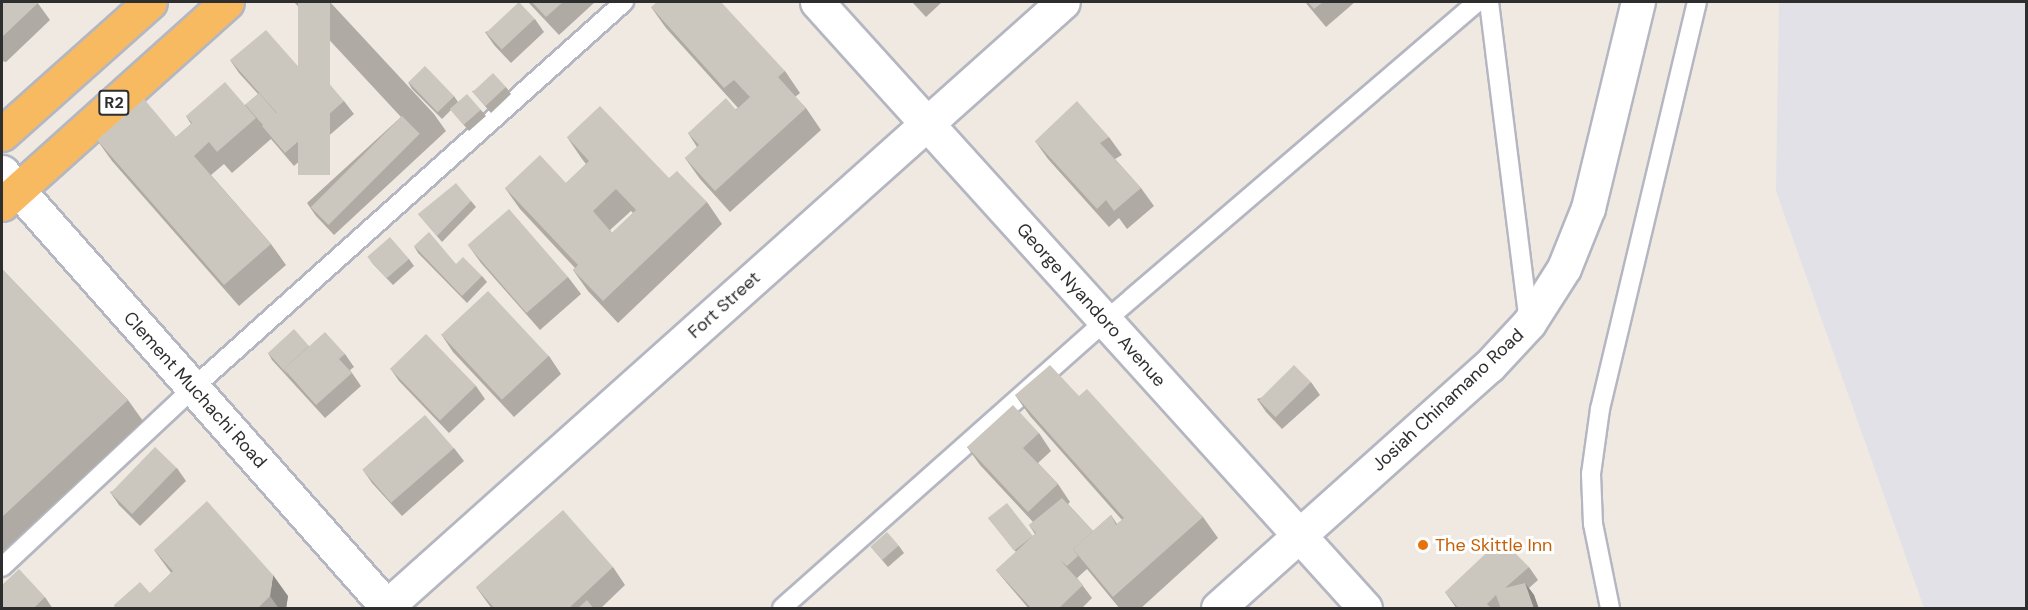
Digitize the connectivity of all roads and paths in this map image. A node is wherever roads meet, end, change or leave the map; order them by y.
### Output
1 (150, 2) edge
2 (227, 2) edge
3 (624, 2) edge
4 (817, 2) edge
5 (1063, 2) edge
6 (1477, 2) edge
7 (1489, 2) edge
8 (1638, 2) edge
9 (1696, 2) edge
10 (927, 123) junction
11 (2, 134) edge
12 (7, 188) edge
13 (1105, 321) junction
14 (1530, 323) junction
15 (193, 388) junction
16 (1299, 536) junction
17 (2, 567) edge
18 (387, 608) edge
19 (782, 609) edge
20 (1218, 609) edge
21 (1365, 609) edge
22 (1610, 609) edge

1 - 11 highway
2 - 12 highway, R2
3 - 15 lane
4 - 10 street, George Nyandoro Avenue
5 - 10 street, Fort Street
6 - 13 lane
7 - 14 lane
8 - 14 street, Josiah Chinamano Road
9 - 22 lane
10 - 13 street, George Nyandoro Avenue
10 - 18 street, Fort Street
12 - 15 street, Clement Muchachi Road
13 - 16 street, George Nyandoro Avenue
13 - 19 lane
14 - 16 street, Josiah Chinamano Road
15 - 17 lane
15 - 18 street, Clement Muchachi Road
16 - 20 street, Josiah Chinamano Road
16 - 21 street, George Nyandoro Avenue

